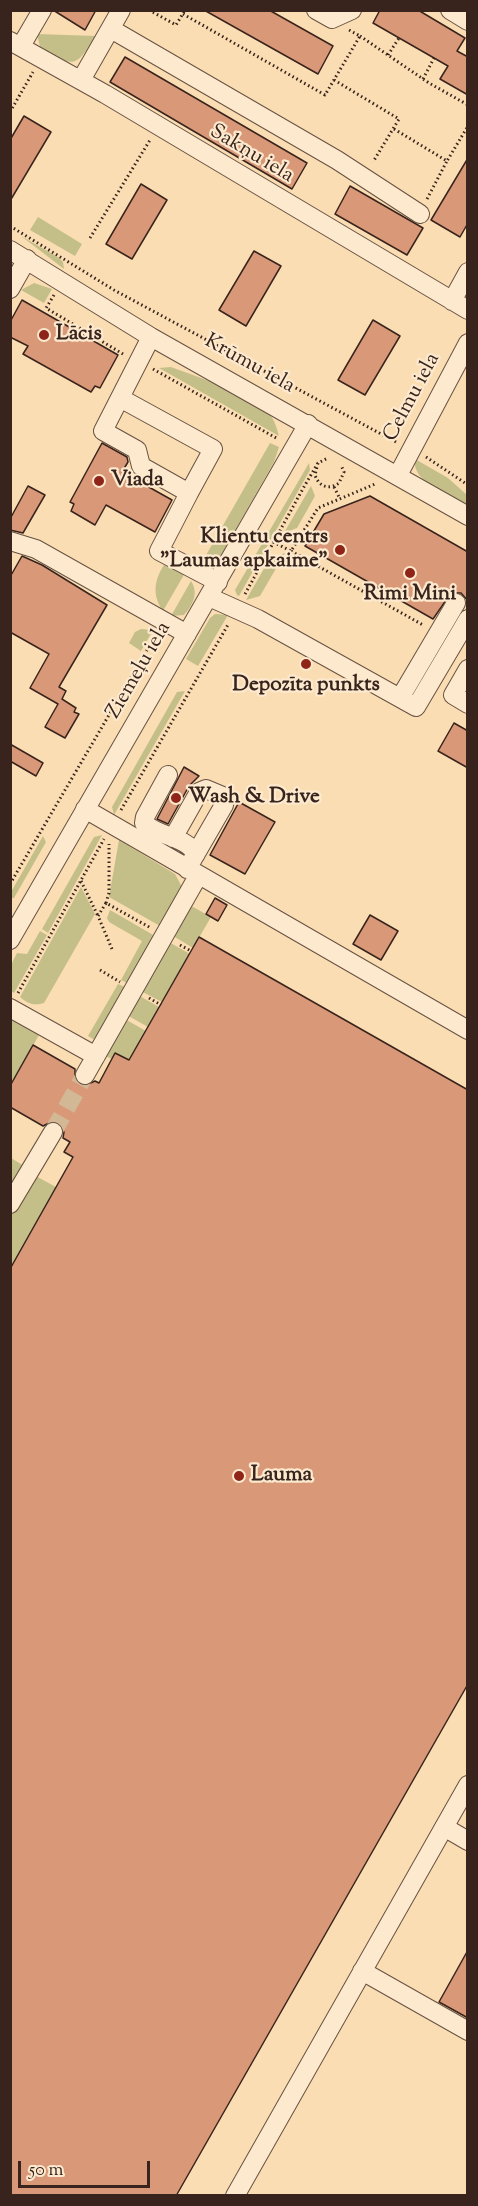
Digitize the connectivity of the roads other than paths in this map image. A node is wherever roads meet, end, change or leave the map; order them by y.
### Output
1 (42, 10) edge
2 (121, 10) edge
3 (352, 10) edge
4 (450, 10) edge
5 (324, 15) edge
6 (468, 21) edge
7 (111, 29) junction
8 (16, 43) edge
9 (81, 80) junction
10 (420, 214) road end
11 (10, 250) edge
12 (27, 259) junction
13 (468, 272) edge
14 (10, 289) edge
15 (460, 305) edge
16 (151, 337) junction
17 (468, 343) edge
18 (120, 398) junction
19 (308, 424) junction
20 (398, 475) junction
21 (189, 493) junction
22 (468, 516) edge
23 (10, 541) edge
24 (213, 589) junction
25 (456, 603) dead end
26 (468, 619) edge
27 (187, 634) junction
28 (468, 669) edge
29 (400, 698) junction
30 (468, 704) edge
31 (168, 775) dead end
32 (84, 809) junction
33 (173, 838) junction
34 (193, 866) junction
35 (10, 940) edge
36 (13, 1003) edge
37 (468, 1030) edge
38 (96, 1056) junction
39 (85, 1075) tunnel mouth
40 (53, 1132) tunnel mouth
41 (10, 1204) edge
42 (468, 1785) edge
43 (444, 1827) junction
44 (468, 1841) edge
45 (362, 1971) junction
46 (468, 2031) edge
47 (235, 2196) edge

1 - 8 street
2 - 7 street
3 - 5 street
4 - 6 street
7 - 9 street
7 - 10 street
8 - 9 street, Sakņu iela
9 - 15 street, Sakņu iela
11 - 12 street, Krūmu iela
12 - 14 street
12 - 16 street, Krūmu iela
13 - 15 street
16 - 18 street
16 - 19 street, Krūmu iela
17 - 20 street, Celmu iela
18 - 21 street
18 - 21 street
19 - 20 street, Krūmu iela
19 - 24 street, Ziemeļu iela
20 - 22 street, Krūmu iela
21 - 24 street
23 - 27 street
24 - 27 street, Ziemeļu iela
24 - 29 street
25 - 29 street
26 - 29 street
27 - 32 street, Ziemeļu iela
28 - 30 street
31 - 33 street
32 - 34 street
32 - 35 street, Ziemeļu iela
33 - 34 street
33 - 34 street
34 - 37 street
34 - 38 street
36 - 38 street
38 - 39 street
40 - 41 street
42 - 43 street
43 - 44 street
43 - 45 street
45 - 46 street
45 - 47 street

